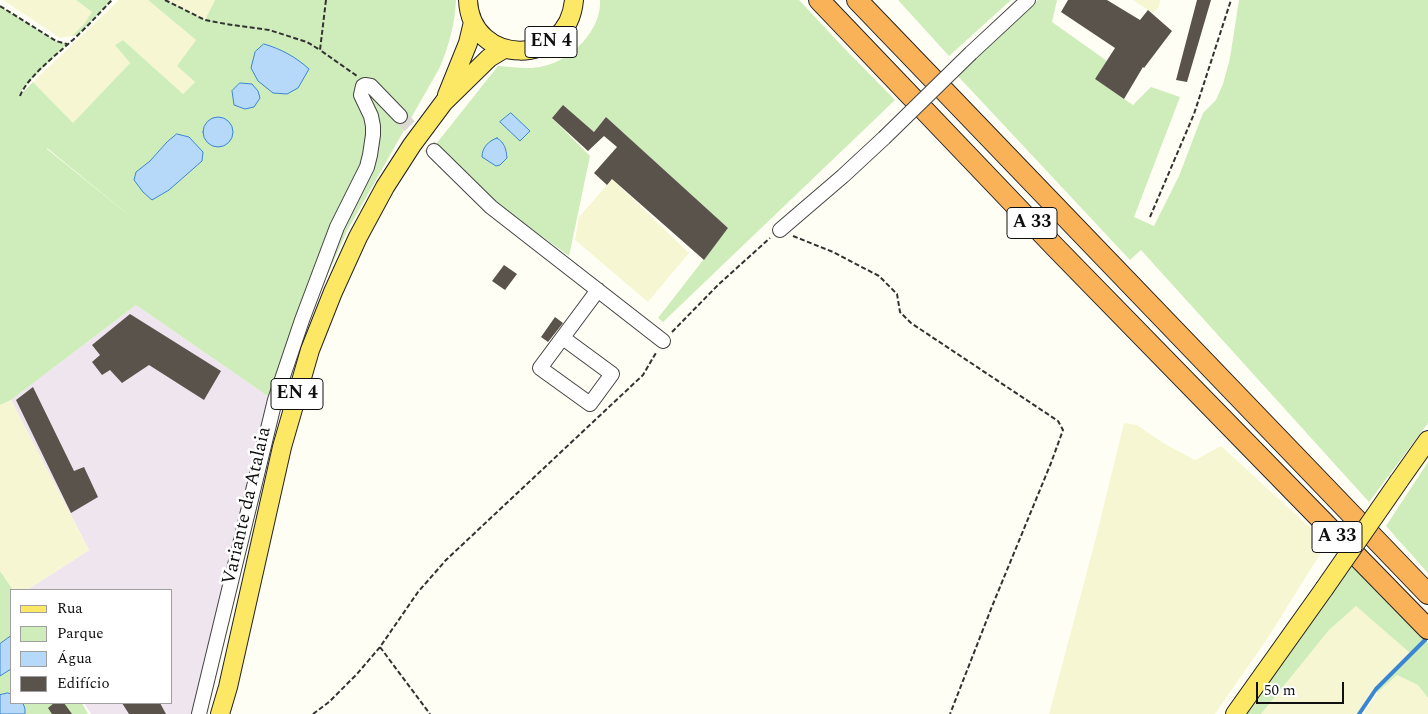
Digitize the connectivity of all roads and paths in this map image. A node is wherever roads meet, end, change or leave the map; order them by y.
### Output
1 (112, 0) edge
2 (165, 0) edge
3 (326, 0) edge
4 (468, 0) edge
5 (574, 0) edge
6 (819, 0) edge
7 (857, 0) edge
8 (871, 0) edge
9 (1028, 0) edge
10 (1231, 0) edge
11 (0, 6) edge
12 (473, 22) junction
13 (68, 44) junction
14 (504, 49) junction
15 (320, 50) junction
16 (923, 69) junction
17 (365, 84) junction
18 (20, 96) dead end
19 (444, 102) junction
20 (400, 116) tunnel mouth
21 (434, 151) tunnel mouth
22 (1150, 217) dead end
23 (780, 230) junction
24 (598, 290) junction
25 (563, 338) junction
26 (663, 341) junction
27 (1428, 440) edge
28 (1428, 594) edge
29 (1428, 629) edge
30 (380, 647) junction
31 (199, 714) edge
32 (220, 714) edge
33 (313, 714) edge
34 (430, 714) edge
35 (950, 714) edge
36 (1235, 714) edge

1 - 13 path
2 - 15 path
3 - 15 path
4 - 12 main road, Variante da Atalaia / EN 4
5 - 14 main road, EN 4
6 - 29 highway, A 33
7 - 16 highway, A 33
8 - 16 highway
9 - 23 street, bridge
10 - 22 path
11 - 13 path
12 - 14 main road, Variante da Atalaia / EN 4
12 - 19 main road, Variante da Atalaia / EN 4
13 - 18 path
14 - 19 main road, Variante da Atalaia / EN 4
15 - 17 path
16 - 28 highway, A 33
17 - 20 street
17 - 31 street
19 - 32 main road, Variante da Atalaia / EN 4
21 - 24 street
23 - 26 path
23 - 35 path
24 - 25 street
24 - 26 street
25 - 25 street
26 - 30 path
27 - 36 main road, bridge
30 - 33 path
30 - 34 path

